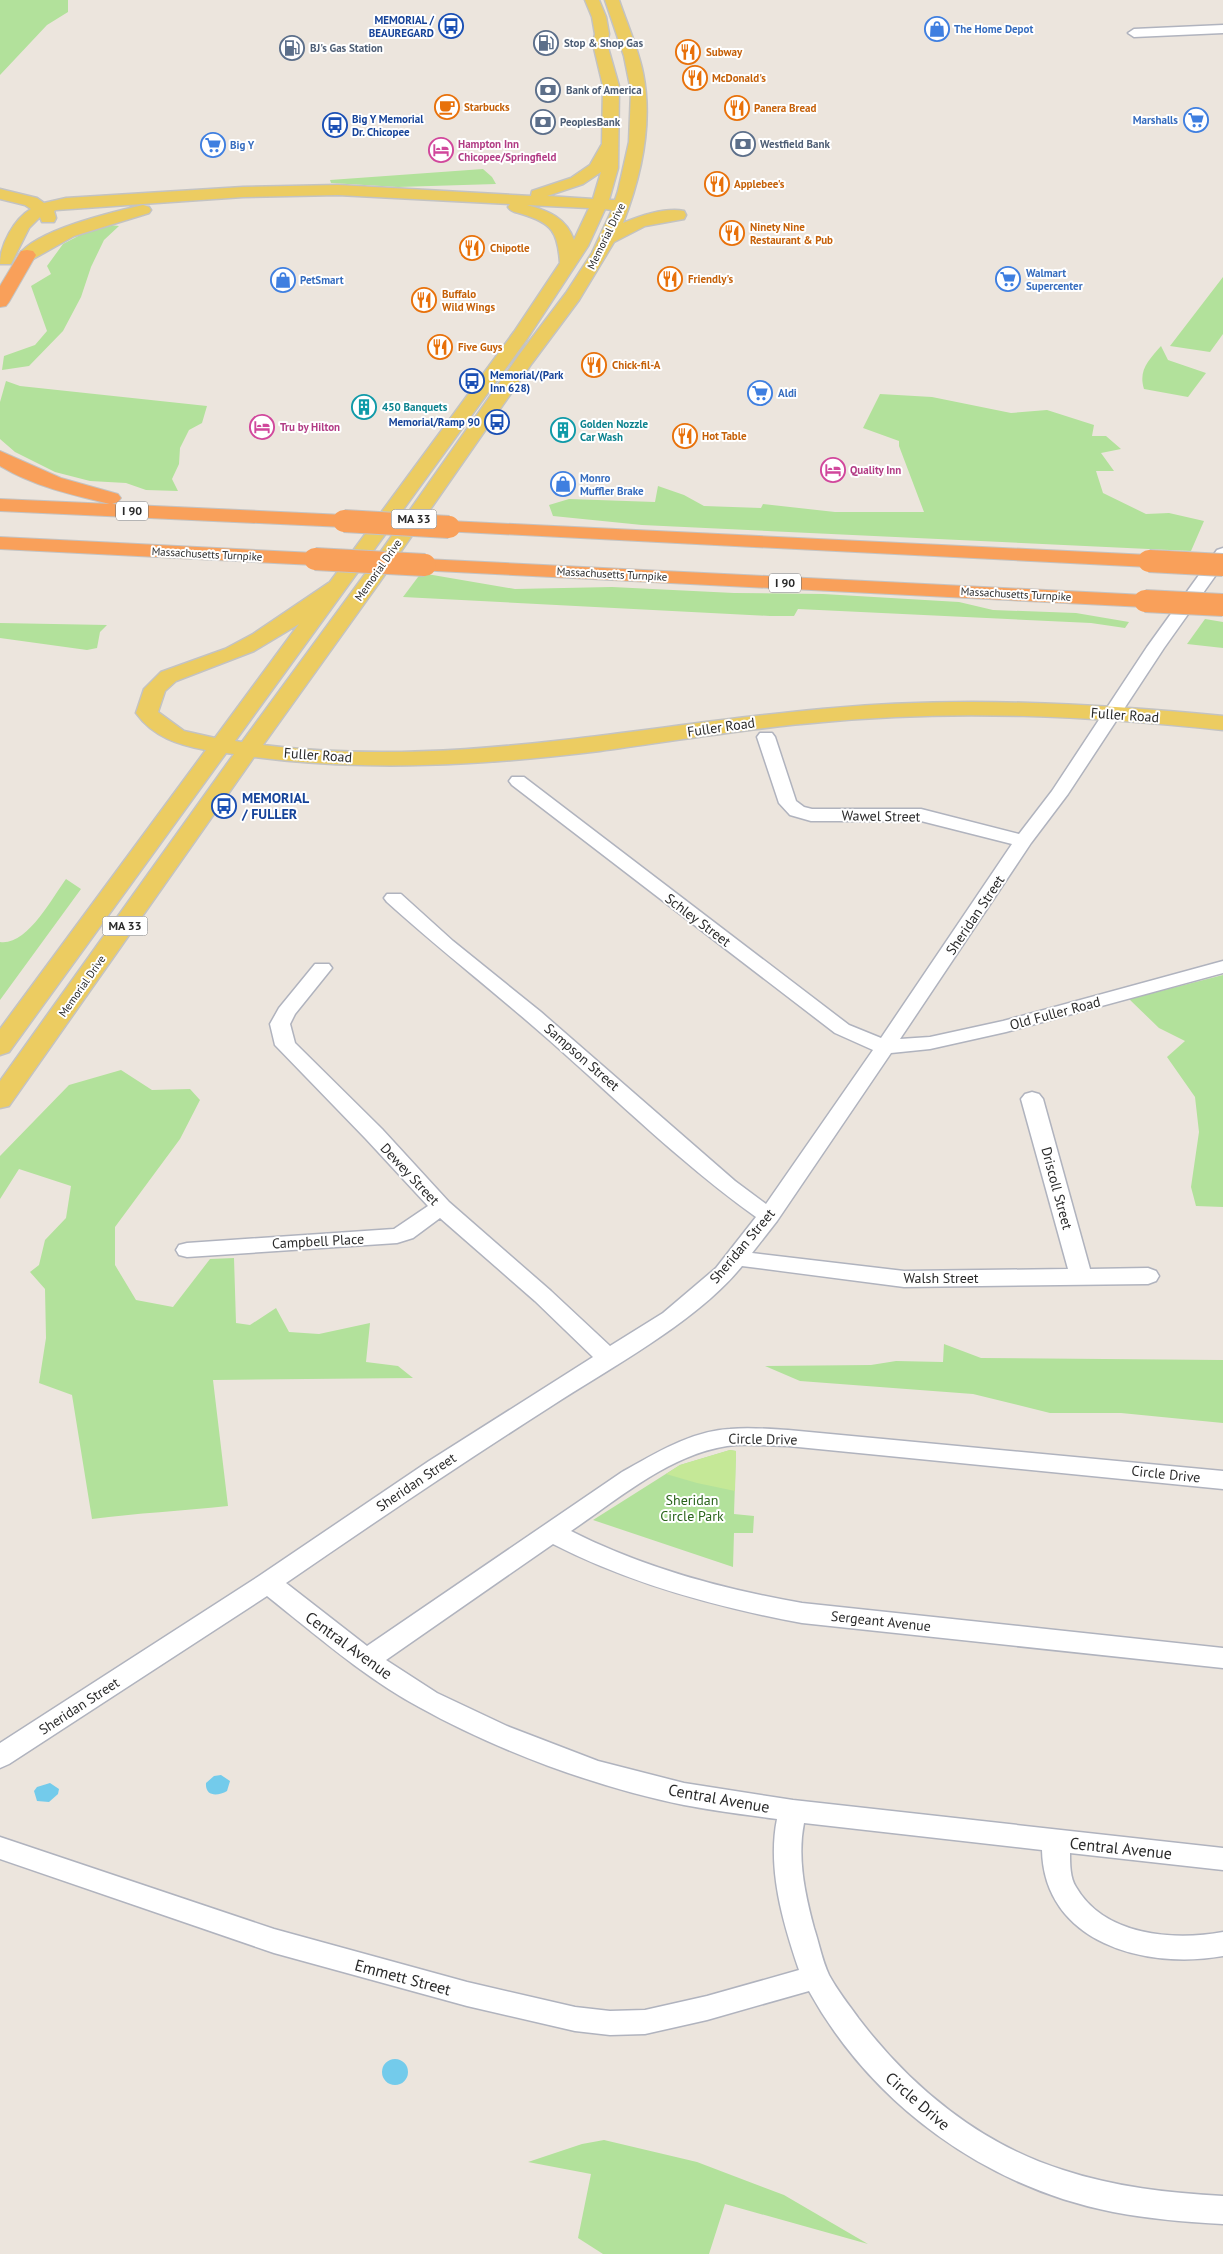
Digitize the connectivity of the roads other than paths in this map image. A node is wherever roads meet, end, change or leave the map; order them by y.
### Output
1 (592, 0) edge
2 (612, 0) edge
3 (1223, 29) edge
4 (623, 30) junction
5 (602, 31) junction
6 (1134, 33) dead end
7 (611, 143) junction
8 (630, 173) junction
9 (0, 194) edge
10 (488, 197) junction
11 (505, 204) junction
12 (598, 206) junction
13 (42, 208) junction
14 (621, 208) junction
15 (0, 237) edge
16 (605, 241) junction
17 (26, 255) junction
18 (2, 264) edge
19 (568, 264) junction
20 (0, 302) edge
21 (500, 373) junction
22 (0, 457) edge
23 (0, 505) edge
24 (264, 517) junction
25 (0, 543) edge
26 (1223, 553) edge
27 (1223, 565) edge
28 (339, 585) junction
29 (1223, 605) edge
30 (1112, 713) junction
31 (1223, 723) edge
32 (766, 738) dead end
33 (220, 745) junction
34 (247, 749) junction
35 (518, 781) dead end
36 (1023, 841) junction
37 (394, 898) dead end
38 (1223, 967) edge
39 (322, 968) dead end
40 (0, 1047) edge
41 (884, 1047) junction
42 (1032, 1099) dead end
43 (0, 1100) edge
44 (441, 1207) junction
45 (769, 1216) junction
46 (187, 1250) dead end
47 (736, 1258) junction
48 (1081, 1276) junction
49 (1148, 1276) dead end
50 (608, 1358) junction
51 (1223, 1480) edge
52 (551, 1532) junction
53 (268, 1583) junction
54 (1223, 1658) edge
55 (366, 1660) junction
56 (0, 1757) edge
57 (793, 1811) junction
58 (1056, 1841) junction
59 (0, 1848) edge
60 (1223, 1859) edge
61 (1223, 1944) edge
62 (816, 1977) junction
63 (1223, 2210) edge

1 - 5 main road, Memorial Drive / MA 33
2 - 4 main road, Memorial Drive / MA 33
3 - 6 street
4 - 5 main road
4 - 8 main road, Memorial Drive / MA 33
5 - 7 main road, Memorial Drive / MA 33
7 - 10 main road
7 - 12 main road, Memorial Drive / MA 33
8 - 14 main road, Memorial Drive / MA 33
8 - 16 main road
9 - 13 main road
10 - 12 main road
10 - 13 main road
11 - 12 main road
11 - 17 main road
11 - 19 main road
12 - 14 main road
12 - 19 main road, Memorial Drive / MA 33
13 - 17 main road
13 - 18 main road
14 - 16 main road, Memorial Drive / MA 33
15 - 18 main road
16 - 21 main road, Memorial Drive / MA 33
17 - 20 highway
19 - 21 main road, Memorial Drive / MA 33
21 - 28 main road, Memorial Drive / MA 33
21 - 34 main road, Memorial Drive / MA 33
22 - 24 highway
23 - 24 highway, I 90
24 - 27 highway, I 90, bridge
25 - 29 highway, Massachusetts Turnpike / I 90, bridge
26 - 30 street, Sheridan Street
28 - 33 main road, Memorial Drive / MA 33
28 - 33 main road, Fuller Road
30 - 31 main road, Fuller Road
30 - 34 main road, Fuller Road
30 - 36 street, Sheridan Street
32 - 36 street, Wawel Street
33 - 34 main road, Fuller Road
33 - 40 main road, Memorial Drive / MA 33
34 - 43 main road, Memorial Drive / MA 33
35 - 41 street, Schley Street
36 - 41 street, Sheridan Street
37 - 45 street, Sampson Street
38 - 41 street, Old Fuller Road
39 - 44 street, Dewey Street
41 - 45 street, Sheridan Street
42 - 48 street, Driscoll Street
44 - 46 street, Campbell Place
44 - 50 street, Dewey Street
45 - 47 street, Sheridan Street
47 - 48 street, Walsh Street
47 - 50 street, Sheridan Street
48 - 49 street, Walsh Street
50 - 53 street, Sheridan Street
51 - 52 street, Circle Drive
52 - 54 street, Sergeant Avenue
52 - 55 street, Circle Drive
53 - 55 street, Central Avenue
53 - 56 street, Sheridan Street
55 - 57 street, Central Avenue
57 - 58 street, Central Avenue
57 - 62 street, Circle Drive
58 - 60 street, Central Avenue
58 - 61 street
59 - 62 street, Emmett Street
62 - 63 street, Circle Drive

